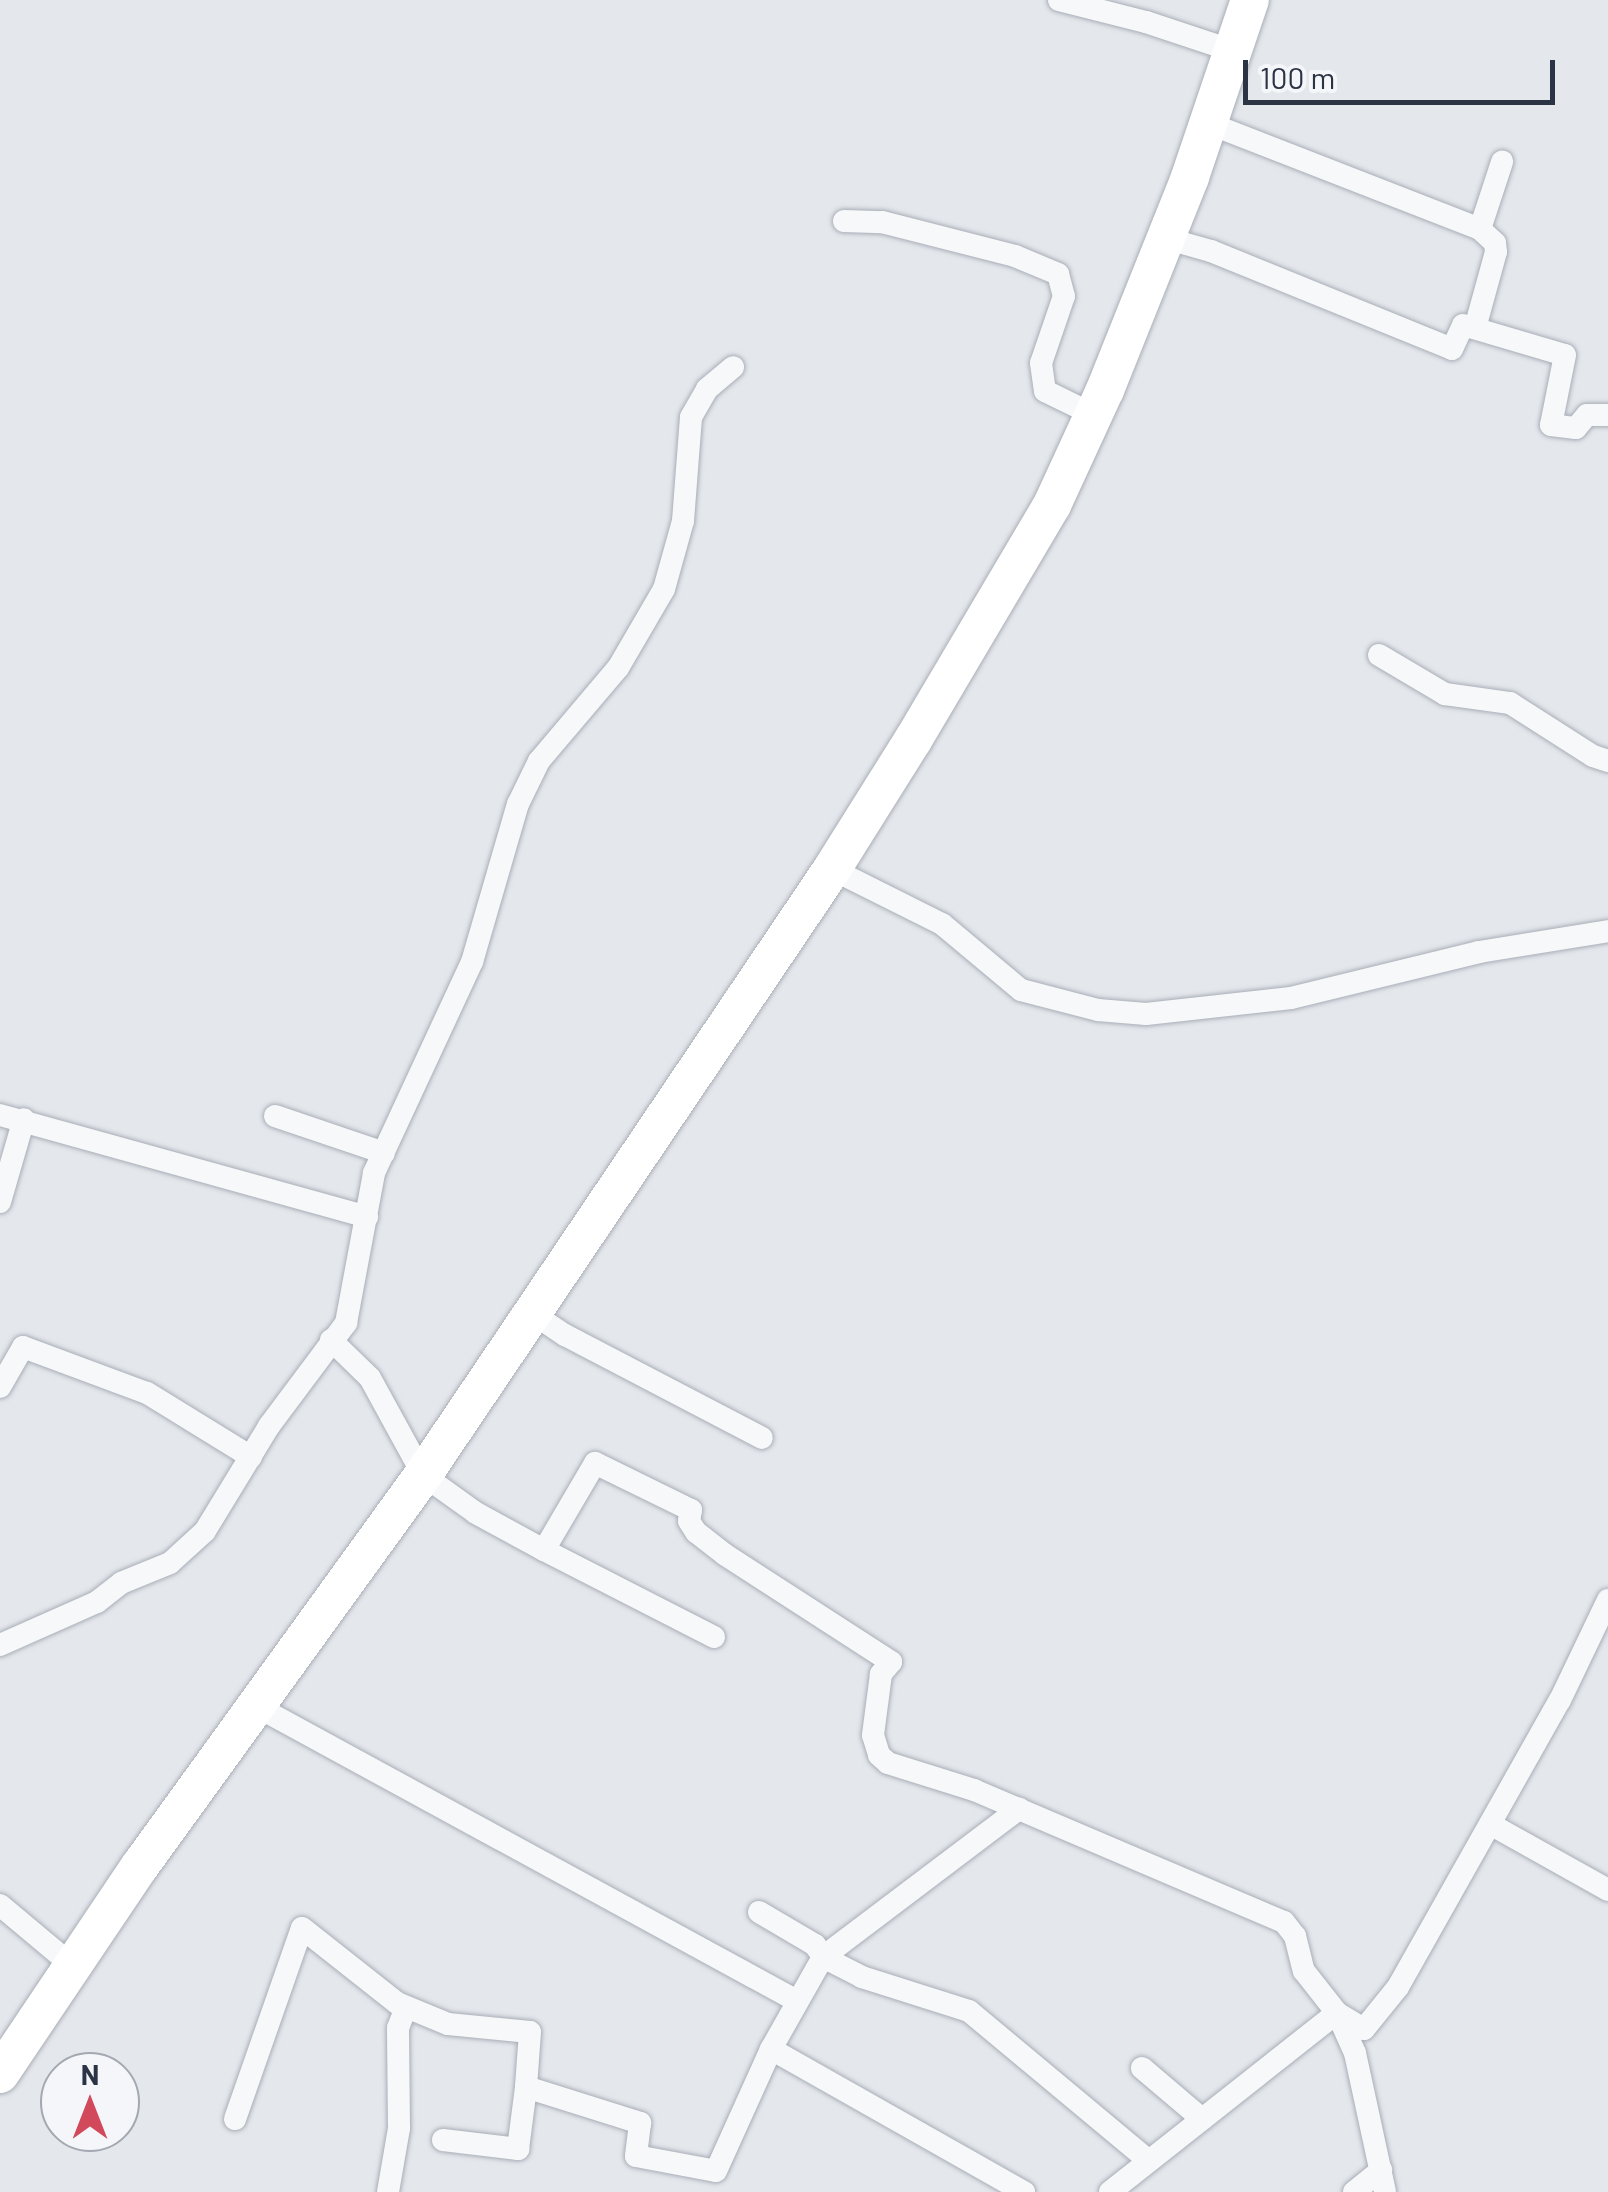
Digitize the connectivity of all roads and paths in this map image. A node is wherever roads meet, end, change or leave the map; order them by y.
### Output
1 (1059, 0) edge
2 (1250, 0) edge
3 (1233, 51) junction
4 (1208, 122) junction
5 (1502, 162) dead end
6 (844, 221) dead end
7 (1480, 229) junction
8 (1164, 238) junction
9 (1475, 328) junction
10 (733, 366) dead end
11 (1094, 415) junction
12 (1608, 415) edge
13 (1378, 654) dead end
14 (1608, 761) edge
15 (832, 869) junction
16 (1608, 931) edge
17 (275, 1116) dead end
18 (12, 1117) edge
19 (384, 1153) junction
20 (0, 1202) edge
21 (368, 1217) junction
22 (532, 1314) junction
23 (331, 1340) junction
24 (0, 1387) edge
25 (762, 1438) dead end
26 (252, 1457) junction
27 (423, 1475) junction
28 (544, 1550) junction
29 (1608, 1600) edge
30 (714, 1637) dead end
31 (0, 1645) edge
32 (256, 1706) junction
33 (1019, 1810) junction
34 (1490, 1824) junction
35 (1608, 1890) edge
36 (0, 1905) edge
37 (758, 1912) dead end
38 (823, 1957) junction
39 (72, 1966) junction
40 (797, 2001) junction
41 (406, 2007) junction
42 (1337, 2013) junction
43 (771, 2048) junction
44 (1142, 2068) dead end
45 (0, 2074) edge
46 (526, 2087) junction
47 (234, 2118) dead end
48 (1202, 2119) junction
49 (443, 2140) dead end
50 (1148, 2160) junction
51 (1383, 2181) edge
52 (388, 2192) edge
53 (1024, 2192) edge
54 (1110, 2192) edge
55 (1354, 2192) edge

1 - 3 street
2 - 3 highway
3 - 4 highway
4 - 7 street
4 - 8 highway
5 - 7 street
6 - 11 street
7 - 9 street
8 - 9 street
8 - 11 highway
9 - 12 street
10 - 19 street
11 - 15 highway
13 - 14 street
15 - 16 street
15 - 22 highway
17 - 19 street
18 - 20 street
18 - 21 street
19 - 21 street
21 - 23 street
22 - 25 street
22 - 27 highway
23 - 26 street
23 - 27 street
24 - 26 street
26 - 31 street
27 - 28 street
27 - 32 highway
28 - 30 street
28 - 33 street
29 - 34 street
32 - 39 highway
32 - 40 street
33 - 38 street
33 - 42 street
34 - 35 street
34 - 42 street
36 - 39 street
37 - 38 street
38 - 40 street
38 - 50 street
39 - 45 highway
40 - 43 street
41 - 46 street
41 - 47 street
41 - 52 street
42 - 48 street
42 - 51 street
43 - 46 street
43 - 53 street
44 - 48 street
46 - 49 street
48 - 50 street
50 - 54 street
51 - 55 street

